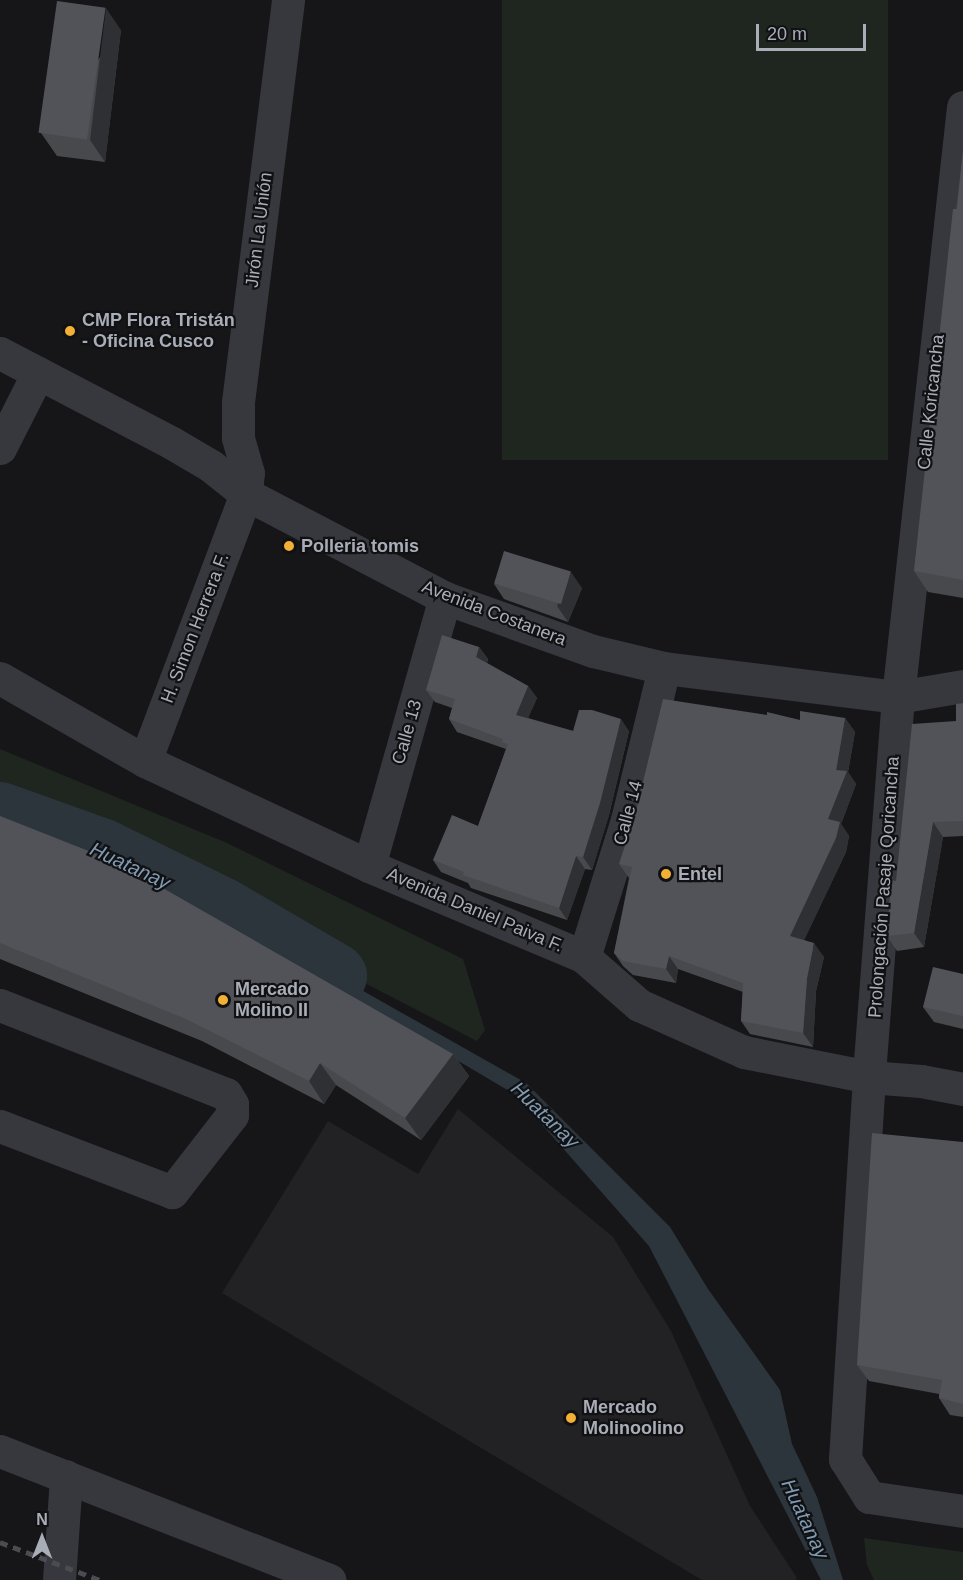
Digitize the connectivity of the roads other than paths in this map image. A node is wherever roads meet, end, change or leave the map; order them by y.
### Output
1 (288, 0) edge
2 (963, 107) edge
3 (0, 353) edge
4 (38, 373) junction
5 (0, 448) edge
6 (246, 494) junction
7 (446, 598) junction
8 (664, 668) junction
9 (0, 678) edge
10 (963, 686) edge
11 (898, 697) junction
12 (145, 761) junction
13 (369, 866) junction
14 (584, 957) junction
15 (0, 1005) edge
16 (869, 1077) junction
17 (963, 1089) edge
18 (0, 1126) edge
19 (0, 1450) edge
20 (66, 1476) junction
21 (963, 1511) edge
22 (59, 1580) edge
23 (330, 1580) edge

1 - 6 street, Jirón La Unión
2 - 11 street, Calle Koricancha
3 - 4 street, Avenida Costanera
4 - 5 street
4 - 6 street, Avenida Costanera
6 - 7 street, Avenida Costanera
6 - 12 street, H. Simon Herrera F.
7 - 8 street, Avenida Costanera
7 - 13 street, Calle 13
8 - 11 street, Avenida Costanera
8 - 14 street, Calle 14
9 - 12 street, Avenida Daniel Paiva F.
10 - 11 street, Avenida Costanera
11 - 16 street, Prolongación Pasaje Qoricancha
12 - 13 street, Avenida Daniel Paiva F.
13 - 14 street, Avenida Daniel Paiva F.
14 - 16 street, Avenida Daniel Paiva F.
15 - 18 street
16 - 17 street, Avenida Daniel Paiva F.
16 - 21 street, Prolongación Pasaje Qoricancha
19 - 20 street
20 - 22 street
20 - 23 street

